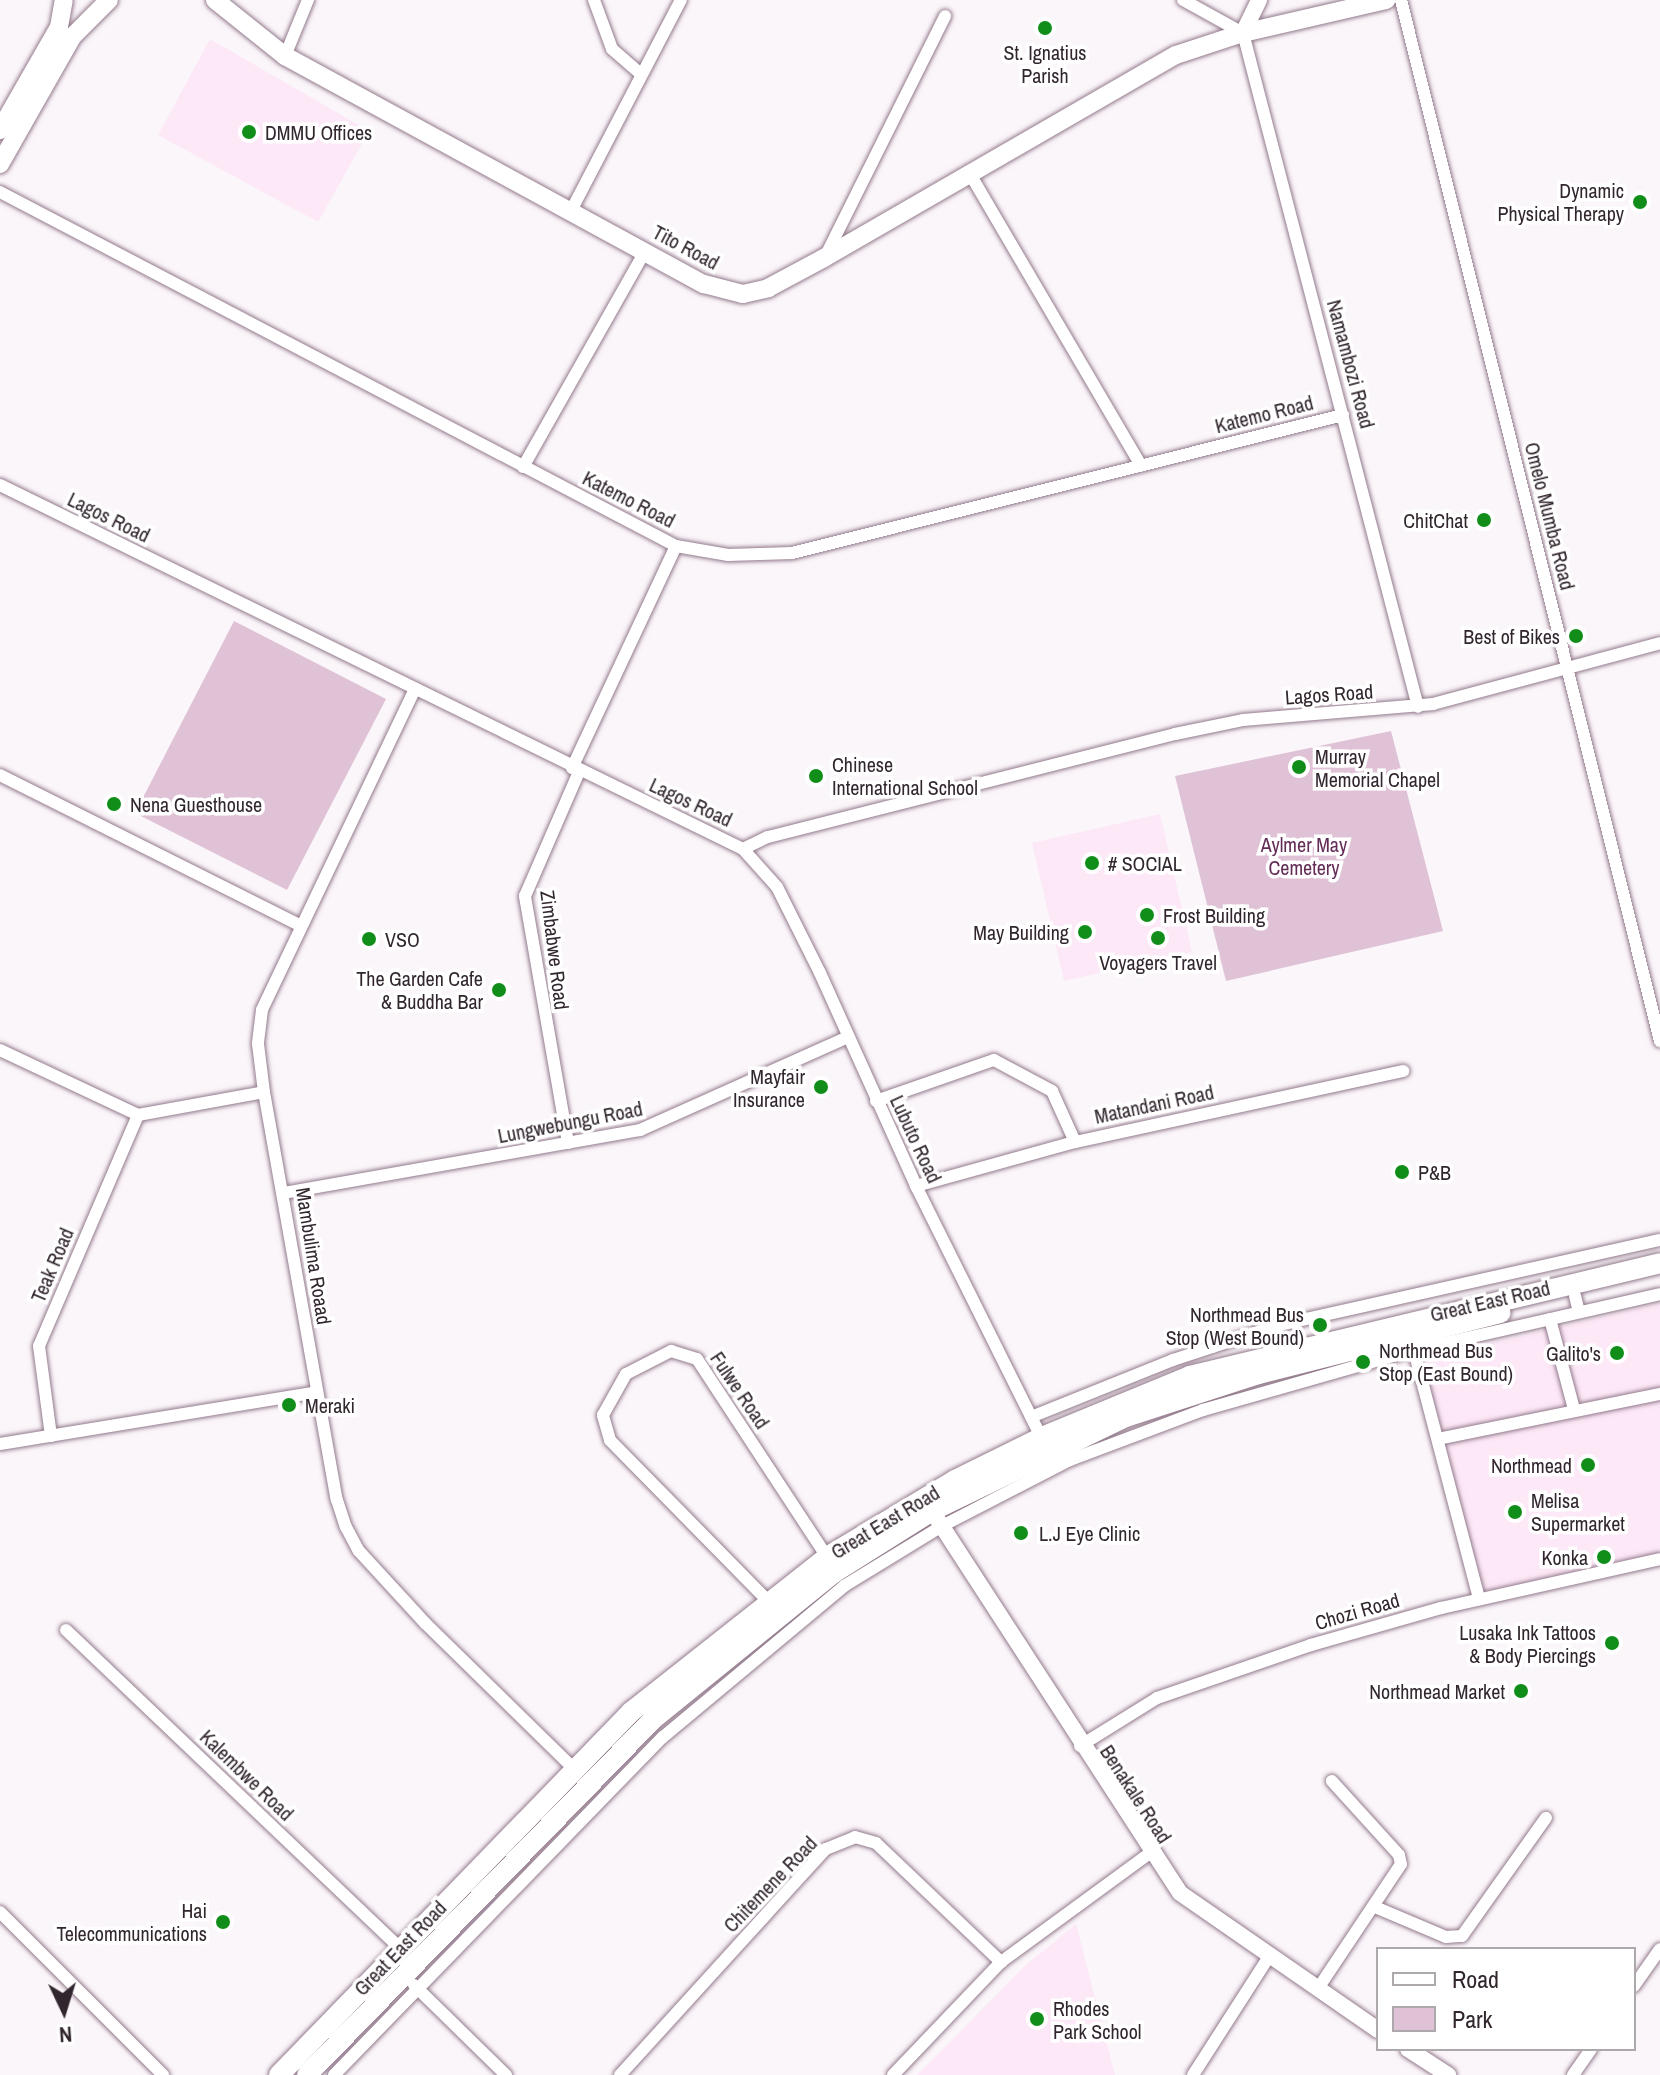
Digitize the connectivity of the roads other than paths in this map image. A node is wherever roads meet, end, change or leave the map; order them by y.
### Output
1 (64, 0) edge
2 (109, 0) edge
3 (216, 0) edge
4 (308, 0) edge
5 (594, 0) edge
6 (681, 0) edge
7 (1183, 0) edge
8 (1259, 0) edge
9 (1386, 0) edge
10 (1401, 0) edge
11 (945, 16) dead end
12 (1243, 33) junction
13 (285, 56) junction
14 (640, 73) junction
15 (0, 130) edge
16 (0, 164) edge
17 (970, 174) junction
18 (0, 192) edge
19 (572, 209) junction
20 (645, 251) junction
21 (824, 258) junction
22 (1343, 415) junction
23 (1141, 466) junction
24 (523, 467) junction
25 (0, 485) edge
26 (676, 546) junction
27 (1660, 643) edge
28 (1568, 670) junction
29 (414, 691) junction
30 (1418, 707) junction
31 (575, 770) junction
32 (0, 775) edge
33 (743, 849) junction
34 (298, 924) junction
35 (848, 1037) junction
36 (1660, 1041) edge
37 (0, 1050) edge
38 (1403, 1071) dead end
39 (264, 1092) junction
40 (876, 1101) junction
41 (138, 1115) junction
42 (1075, 1142) junction
43 (568, 1143) junction
44 (916, 1186) junction
45 (283, 1193) junction
46 (1660, 1240) edge
47 (1660, 1263) edge
48 (1660, 1276) edge
49 (1660, 1294) edge
50 (1577, 1304) junction
51 (1550, 1319) junction
52 (1410, 1335) junction
53 (316, 1392) junction
54 (1660, 1394) edge
55 (1574, 1409) junction
56 (1031, 1417) junction
57 (51, 1436) junction
58 (1438, 1439) junction
59 (0, 1444) edge
60 (1045, 1444) junction
61 (937, 1518) junction
62 (827, 1557) junction
63 (1660, 1559) edge
64 (1479, 1599) junction
65 (767, 1600) junction
66 (66, 1630) dead end
67 (1080, 1746) junction
68 (573, 1768) junction
69 (1332, 1781) dead end
70 (1546, 1818) dead end
71 (1150, 1853) junction
72 (1375, 1907) junction
73 (0, 1912) edge
74 (400, 1948) junction
75 (1660, 1949) edge
76 (1268, 1958) junction
77 (1001, 1962) junction
78 (410, 1981) junction
79 (1636, 1983) edge
80 (1317, 1990) junction
81 (1376, 2029) edge
82 (1411, 2051) edge
83 (1590, 2051) edge
84 (163, 2075) edge
85 (279, 2075) edge
86 (307, 2075) edge
87 (334, 2075) edge
88 (506, 2075) edge
89 (620, 2075) edge
90 (893, 2075) edge
91 (1193, 2075) edge
92 (1448, 2075) edge
93 (1573, 2075) edge

1 - 15 main road
2 - 16 main road
3 - 13 main road, Tito Road
4 - 13 street
5 - 14 street
6 - 14 street
7 - 12 street
8 - 12 street
9 - 12 main road, Tito Road
10 - 28 street, Omelo Mumba Road
11 - 21 street
12 - 17 main road, Tito Road
12 - 22 street, Namambozi Road
13 - 19 main road, Tito Road
14 - 19 street
17 - 21 main road, Tito Road
17 - 23 street
18 - 24 street, Katemo Road
19 - 20 main road, Tito Road
20 - 21 main road, Tito Road
20 - 24 street
22 - 23 street, Katemo Road
22 - 30 street, Namambozi Road
23 - 26 street, Katemo Road
24 - 26 street, Katemo Road
25 - 29 street, Lagos Road
26 - 31 street, Zimbabwe Road
27 - 28 street, Lagos Road
28 - 30 street, Lagos Road
28 - 36 street, Omelo Mumba Road
29 - 31 street, Lagos Road
29 - 34 street, Mambulima Roaad
30 - 33 street, Lagos Road
31 - 33 street, Lagos Road
31 - 43 street, Zimbabwe Road
32 - 34 street
33 - 35 street, Lubuto Road
34 - 39 street, Mambulima Roaad
35 - 40 street, Lubuto Road
35 - 43 street, Lungwebungu Road
37 - 41 street
38 - 42 street, Matandani Road
39 - 41 street
39 - 45 street, Mambulima Roaad
40 - 42 street
40 - 44 street, Lubuto Road
41 - 57 street, Teak Road
42 - 44 street, Matandani Road
43 - 45 street, Lungwebungu Road
44 - 56 street, Lubuto Road
45 - 53 street, Mambulima Roaad
46 - 56 street
47 - 52 main road, Great East Road
48 - 50 main road, Great East Road
49 - 50 street
50 - 51 street
50 - 52 main road, Great East Road
51 - 52 street
51 - 55 street
52 - 58 street
52 - 60 main road, Great East Road
52 - 61 street
53 - 57 street
53 - 68 street, Mambulima Roaad
54 - 55 street
55 - 58 street
56 - 60 street, Lubuto Road
57 - 59 street
58 - 64 street
60 - 61 main road, Great East Road
60 - 62 main road, Great East Road
61 - 67 street, Benakale Road
61 - 78 main road, Great East Road
62 - 65 main road, Great East Road
62 - 65 street, Fulwe Road
63 - 64 street, Chozi Road
64 - 67 street, Chozi Road
65 - 68 main road, Great East Road
66 - 74 street, Kalembwe Road
67 - 71 street, Benakale Road
68 - 74 main road, Great East Road
69 - 72 street
70 - 72 street
71 - 76 street, Benakale Road
71 - 77 street
72 - 80 street
73 - 84 street
74 - 85 main road, Great East Road
75 - 79 street
76 - 80 street, Benakale Road
76 - 91 street
77 - 89 street, Chitemene Road
77 - 90 street
78 - 86 main road, Great East Road
78 - 87 street
78 - 88 street
80 - 81 street, Benakale Road
82 - 92 street
83 - 93 street

